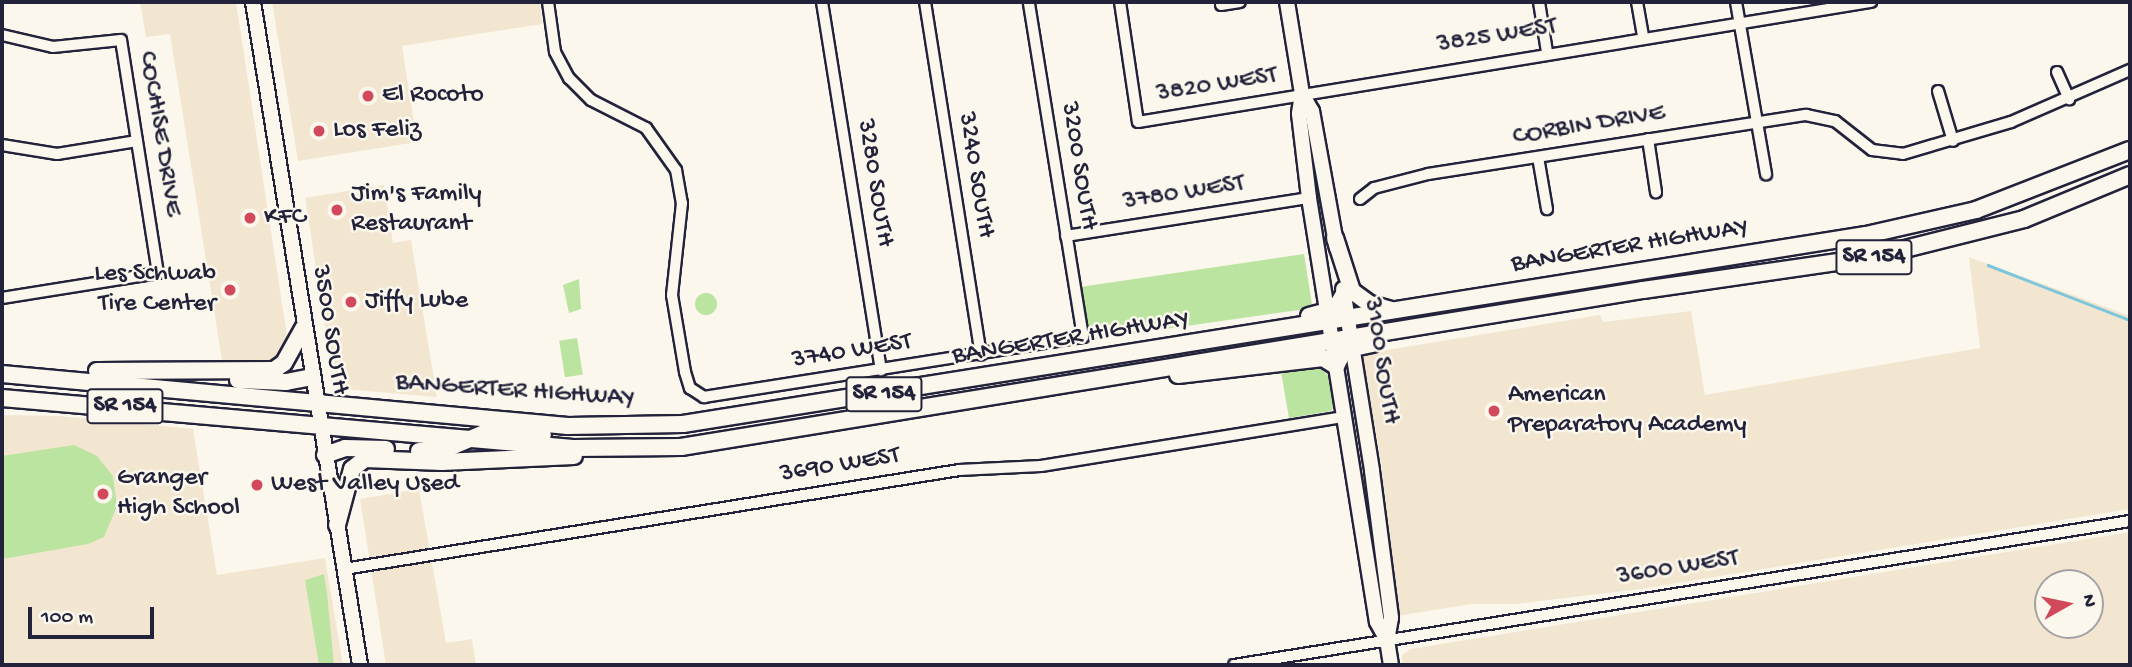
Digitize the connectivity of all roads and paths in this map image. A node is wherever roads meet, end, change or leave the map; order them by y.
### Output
1 (253, 2) edge
2 (548, 2) edge
3 (822, 2) edge
4 (925, 2) edge
5 (1029, 2) edge
6 (1120, 2) edge
7 (1240, 2) edge
8 (1287, 2) edge
9 (1539, 2) edge
10 (1637, 2) edge
11 (1736, 2) edge
12 (1871, 2) edge
13 (1221, 5) dead end
14 (1741, 22) junction
15 (2, 35) edge
16 (1643, 37) junction
17 (1547, 52) junction
18 (2130, 71) edge
19 (2057, 72) dead end
20 (1938, 91) dead end
21 (1302, 94) junction
22 (2069, 99) junction
23 (1835, 106) dead end
24 (1830, 118) junction
25 (1757, 122) junction
26 (1647, 139) junction
27 (137, 141) junction
28 (1953, 141) junction
29 (2, 145) edge
30 (2130, 150) edge
31 (1538, 157) junction
32 (1766, 174) dead end
33 (2130, 176) edge
34 (1656, 192) dead end
35 (1309, 198) junction
36 (1360, 199) dead end
37 (1547, 209) dead end
38 (1066, 236) junction
39 (1335, 238) junction
40 (1816, 244) junction
41 (1344, 294) junction
42 (1608, 296) junction
43 (2, 298) edge
44 (1397, 312) junction
45 (1328, 318) junction
46 (1348, 320) junction
47 (304, 327) junction
48 (1083, 337) joint
49 (1332, 340) junction
50 (1351, 342) junction
51 (981, 355) junction
52 (1063, 366) junction
53 (1336, 366) junction
54 (2, 368) edge
55 (881, 370) junction
56 (1146, 370) junction
57 (2, 374) edge
58 (312, 377) junction
59 (177, 388) junction
60 (2, 398) edge
61 (22, 398) junction
62 (316, 401) junction
63 (910, 411) junction
64 (1344, 416) junction
65 (319, 425) junction
66 (616, 426) junction
67 (465, 440) junction
68 (593, 449) junction
69 (325, 455) junction
70 (2130, 521) edge
71 (337, 526) junction
72 (344, 569) junction
73 (1387, 640) junction
74 (360, 665) edge
75 (1234, 665) edge
76 (1391, 665) edge

1 - 47 main road, 3500 SOUTH
2 - 55 street, 3740 WEST
3 - 55 street, 3280 SOUTH
4 - 51 street, 3240 SOUTH
5 - 38 street, 3200 SOUTH
6 - 21 street, 3820 WEST
7 - 13 street
8 - 21 main road, 3100 SOUTH
9 - 17 street
10 - 16 street
11 - 14 street
12 - 14 street, 3825 WEST
14 - 16 street, 3825 WEST
14 - 25 street
15 - 27 street, COCHISE DRIVE
16 - 17 street, 3825 WEST
17 - 21 street, 3825 WEST
18 - 22 street
19 - 22 street
20 - 28 street
21 - 35 main road, 3100 SOUTH
21 - 39 main road, 3100 SOUTH
22 - 28 street
23 - 24 street
24 - 25 street, CORBIN DRIVE
24 - 28 street
25 - 26 street, CORBIN DRIVE
25 - 32 street
26 - 31 street, CORBIN DRIVE
26 - 34 street
27 - 29 street
27 - 43 street, COCHISE DRIVE
30 - 40 highway, BANGERTER HIGHWAY / SR 154
31 - 36 street, CORBIN DRIVE
31 - 37 street
33 - 42 highway, BANGERTER HIGHWAY / SR 154
35 - 38 street, 3780 WEST
35 - 45 main road, 3100 SOUTH
38 - 48 street, 3200 SOUTH
39 - 41 main road, 3100 SOUTH
39 - 44 highway
40 - 42 highway, BANGERTER HIGHWAY
40 - 44 highway, BANGERTER HIGHWAY / SR 154
41 - 45 highway
41 - 46 main road, 3100 SOUTH
42 - 50 highway, BANGERTER HIGHWAY
44 - 46 highway, BANGERTER HIGHWAY / SR 154
45 - 46 highway, BANGERTER HIGHWAY / SR 154
45 - 49 main road, 3100 SOUTH
45 - 52 highway, BANGERTER HIGHWAY / SR 154
46 - 50 main road, 3100 SOUTH
47 - 54 highway
47 - 58 main road, 3500 SOUTH
48 - 51 street, 3740 WEST
49 - 50 highway, BANGERTER HIGHWAY / SR 154
49 - 53 main road, 3100 SOUTH
49 - 56 highway, BANGERTER HIGHWAY / SR 154
50 - 53 highway
50 - 73 main road, 3100 SOUTH
51 - 55 street, 3740 WEST
52 - 63 highway
52 - 66 highway, BANGERTER HIGHWAY / SR 154
53 - 56 highway
53 - 64 main road, 3100 SOUTH
56 - 63 highway, BANGERTER HIGHWAY / SR 154
57 - 59 highway, BANGERTER HIGHWAY / SR 154
58 - 59 highway
58 - 62 main road, 3500 SOUTH
59 - 61 highway
59 - 62 highway, BANGERTER HIGHWAY / SR 154
60 - 61 highway, BANGERTER HIGHWAY / SR 154
61 - 65 highway, BANGERTER HIGHWAY / SR 154
62 - 65 main road, 3500 SOUTH
62 - 66 highway, BANGERTER HIGHWAY / SR 154
63 - 68 highway, BANGERTER HIGHWAY / SR 154
64 - 72 street, 3690 WEST
64 - 73 main road, 3100 SOUTH
65 - 67 highway, BANGERTER HIGHWAY / SR 154
65 - 69 main road, 3500 SOUTH
66 - 67 highway
67 - 68 highway, BANGERTER HIGHWAY / SR 154
67 - 69 highway
68 - 71 highway
69 - 71 main road, 3500 SOUTH
70 - 73 street, 3600 WEST
71 - 72 main road, 3500 SOUTH
72 - 74 main road, 3500 SOUTH
73 - 75 street, 3600 WEST
73 - 76 main road, 3100 SOUTH

